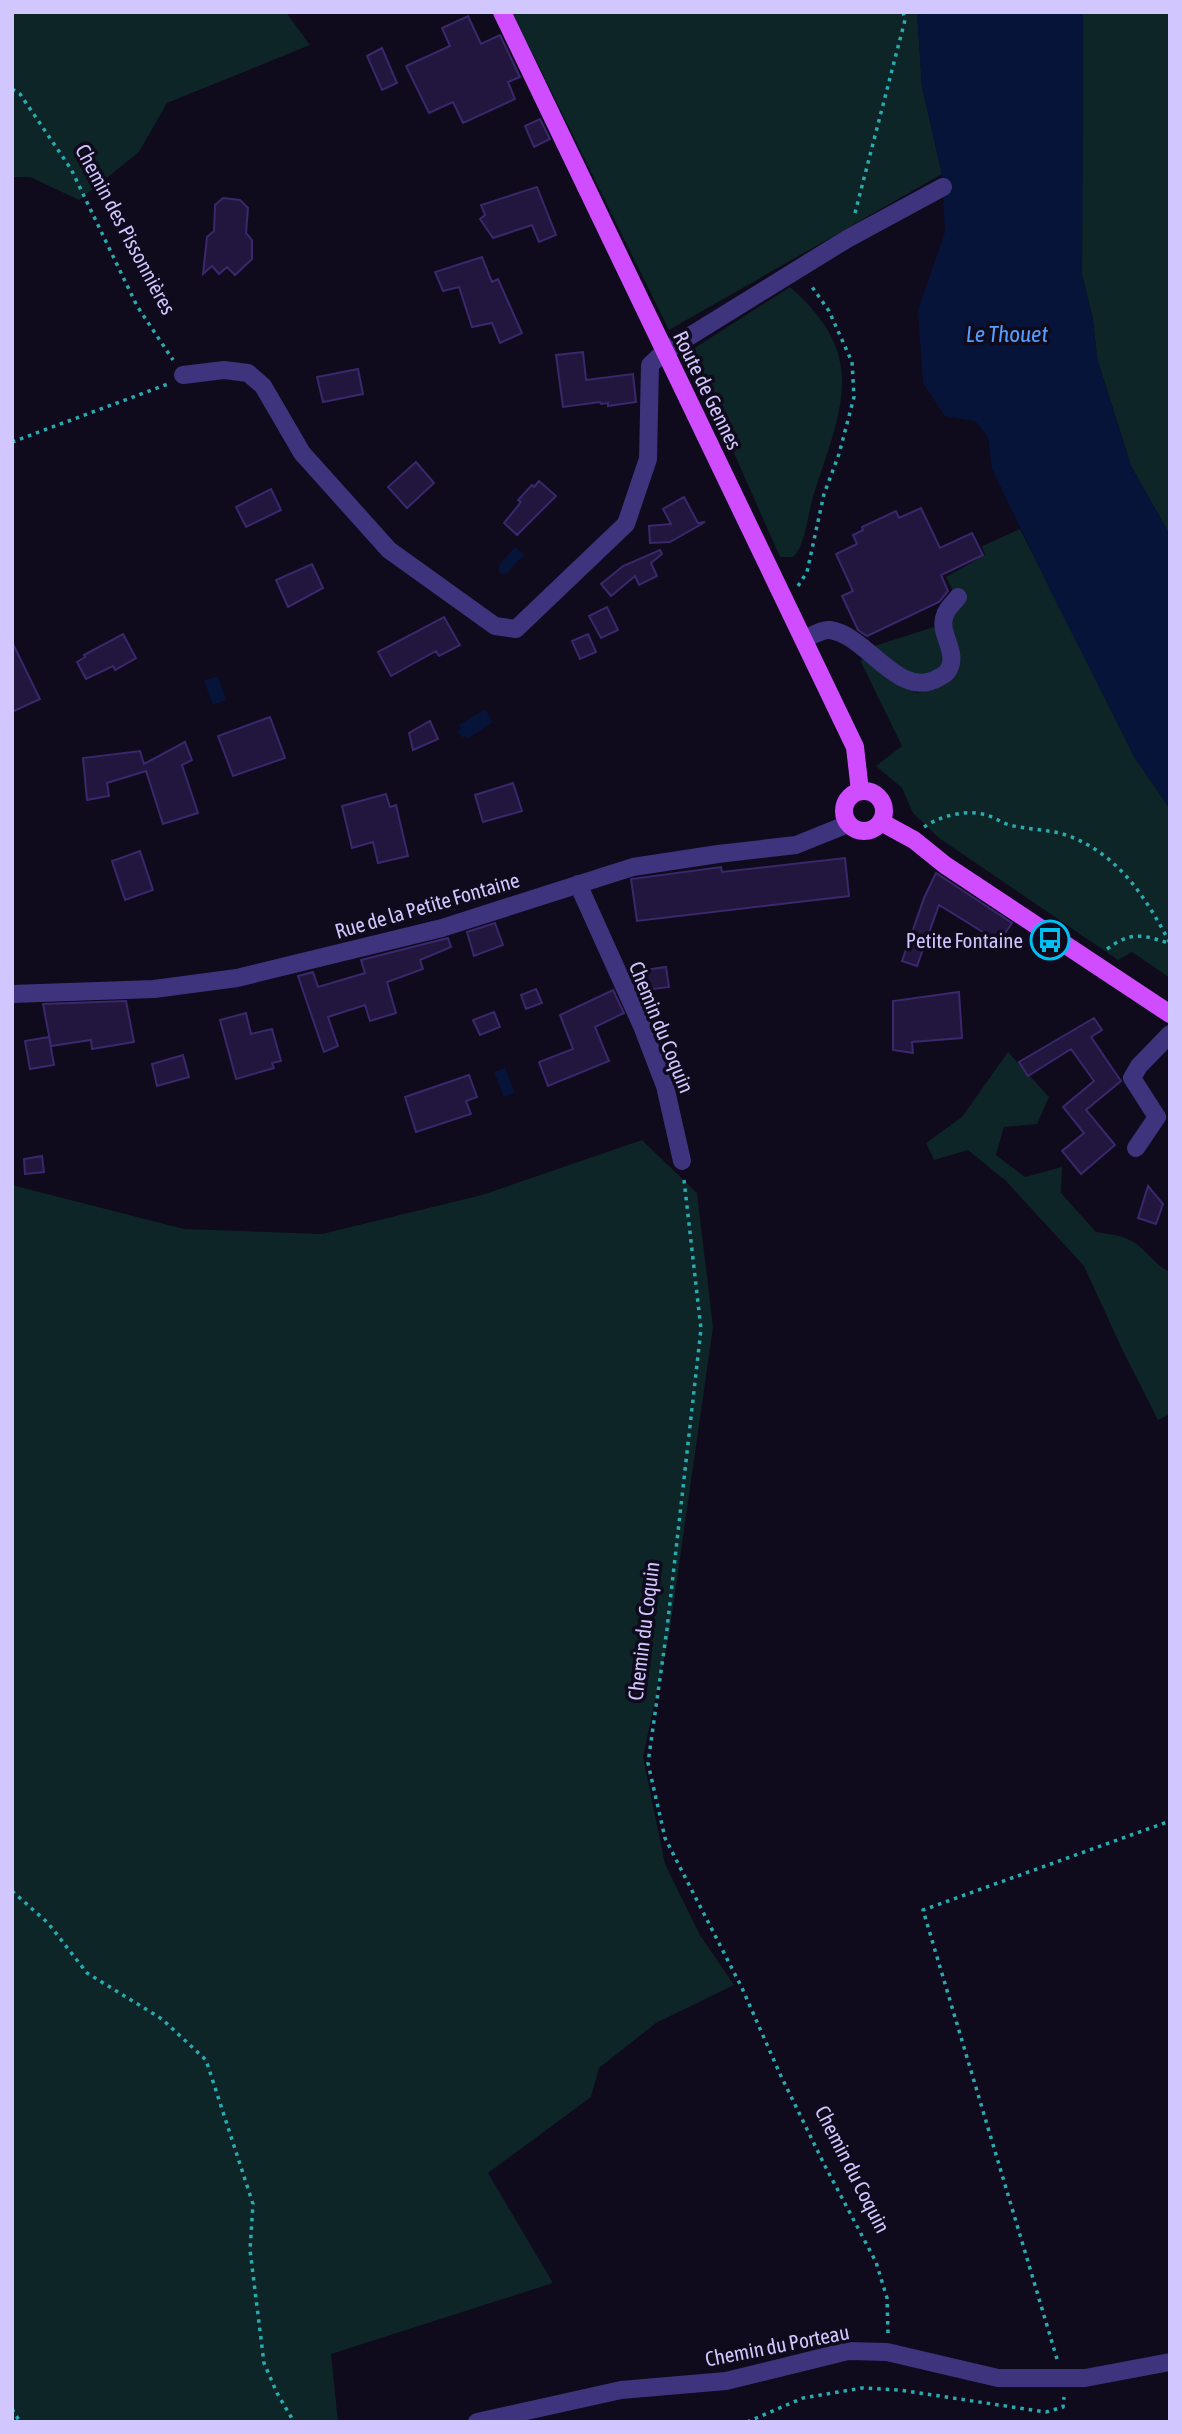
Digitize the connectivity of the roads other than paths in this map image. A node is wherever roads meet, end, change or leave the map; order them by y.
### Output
1 (502, 12) edge
2 (943, 187) dead end
3 (664, 352) junction
4 (183, 375) road end
5 (958, 597) dead end
6 (804, 639) junction
7 (860, 791) junction
8 (881, 822) junction
9 (848, 824) junction
10 (578, 884) junction
11 (12, 994) edge
12 (1170, 1014) edge
13 (1170, 1034) edge
14 (1136, 1148) dead end
15 (682, 1161) road end
16 (1170, 2362) edge
17 (477, 2422) edge

1 - 3 main road, Route de Gennes
2 - 3 street
3 - 4 street
3 - 6 main road, Route de Gennes
5 - 6 street
6 - 7 main road, Route de Gennes
7 - 8 main road
7 - 9 main road
8 - 9 main road
8 - 12 main road
9 - 10 street, Rue de la Petite Fontaine
10 - 11 street, Rue de la Petite Fontaine
10 - 15 street, Chemin du Coquin
13 - 14 street
16 - 17 street, Chemin du Porteau

